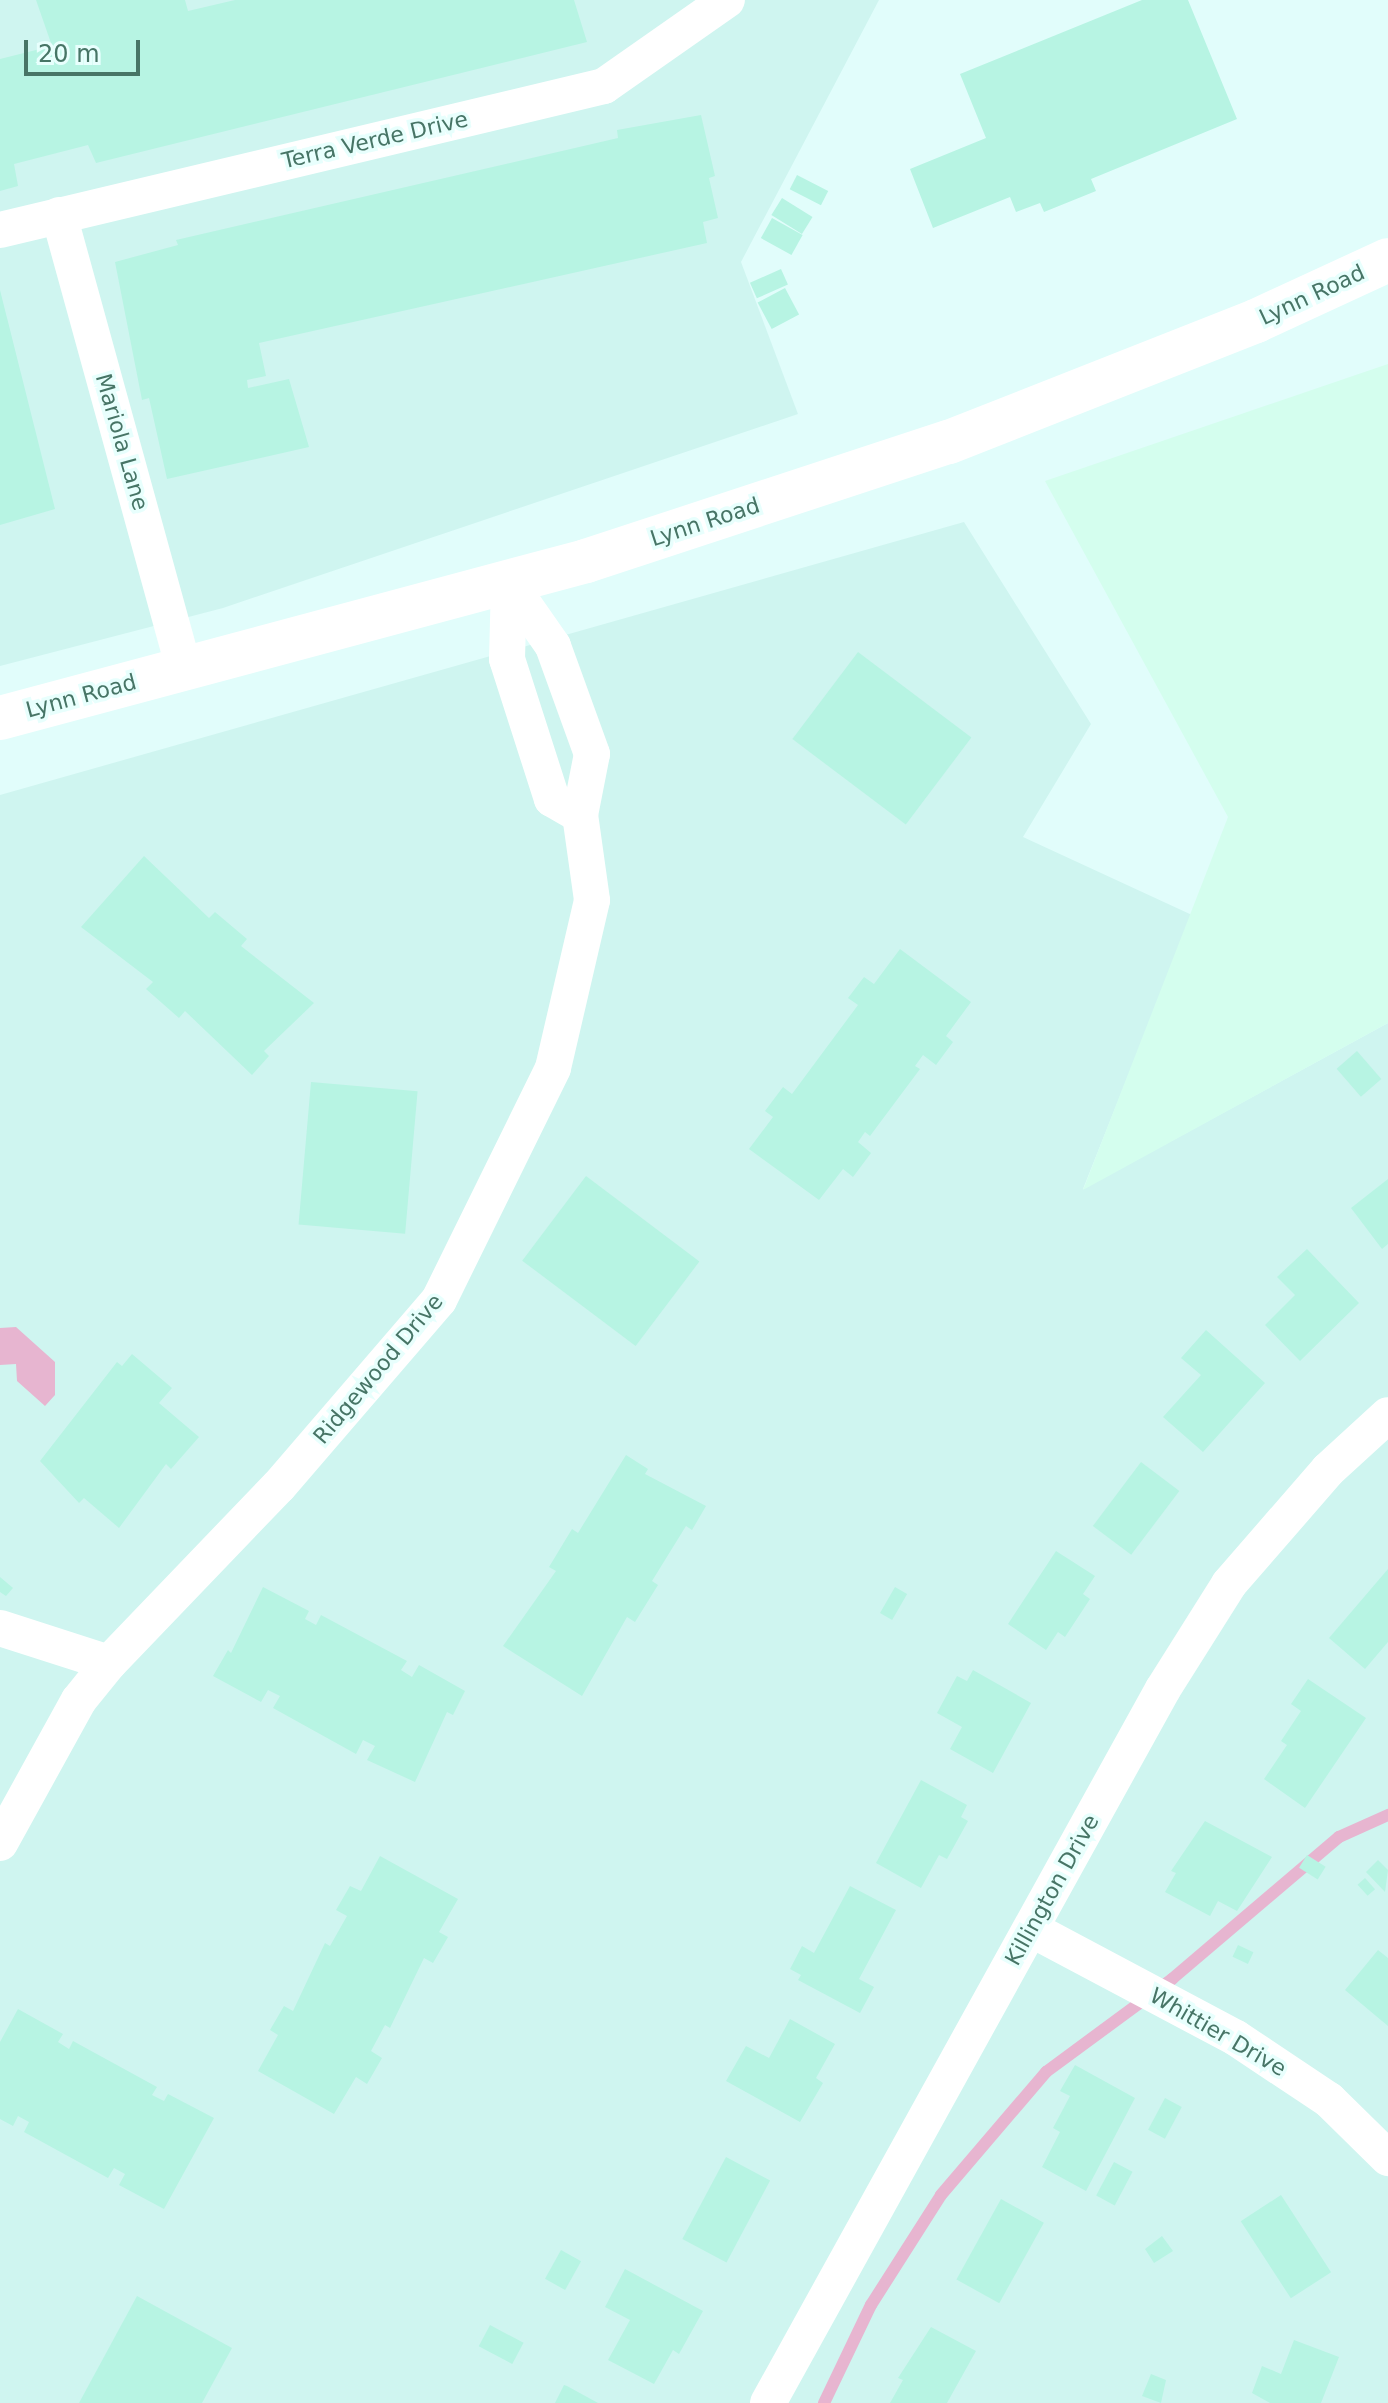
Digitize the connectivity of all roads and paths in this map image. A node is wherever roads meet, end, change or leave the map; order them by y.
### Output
1 (727, 0) edge
2 (59, 215) junction
3 (0, 230) edge
4 (1388, 260) edge
5 (509, 583) junction
6 (184, 668) junction
7 (0, 718) edge
8 (580, 815) junction
9 (1388, 1415) edge
10 (0, 1628) edge
11 (109, 1663) junction
12 (4, 1826) edge
13 (1031, 1929) junction
14 (1388, 2158) edge
15 (768, 2403) edge

1 - 2 street, Terra Verde Drive
2 - 3 street, Terra Verde Drive
2 - 6 street, Mariola Lane
4 - 5 main road, Lynn Road
5 - 6 main road, Lynn Road
5 - 8 street, Ridgewood Drive
5 - 8 street
6 - 7 main road, Lynn Road
8 - 11 street, Ridgewood Drive
9 - 13 street, Killington Drive
10 - 11 street
11 - 12 street, Ridgewood Drive
13 - 14 street, Whittier Drive
13 - 15 street, Killington Drive

